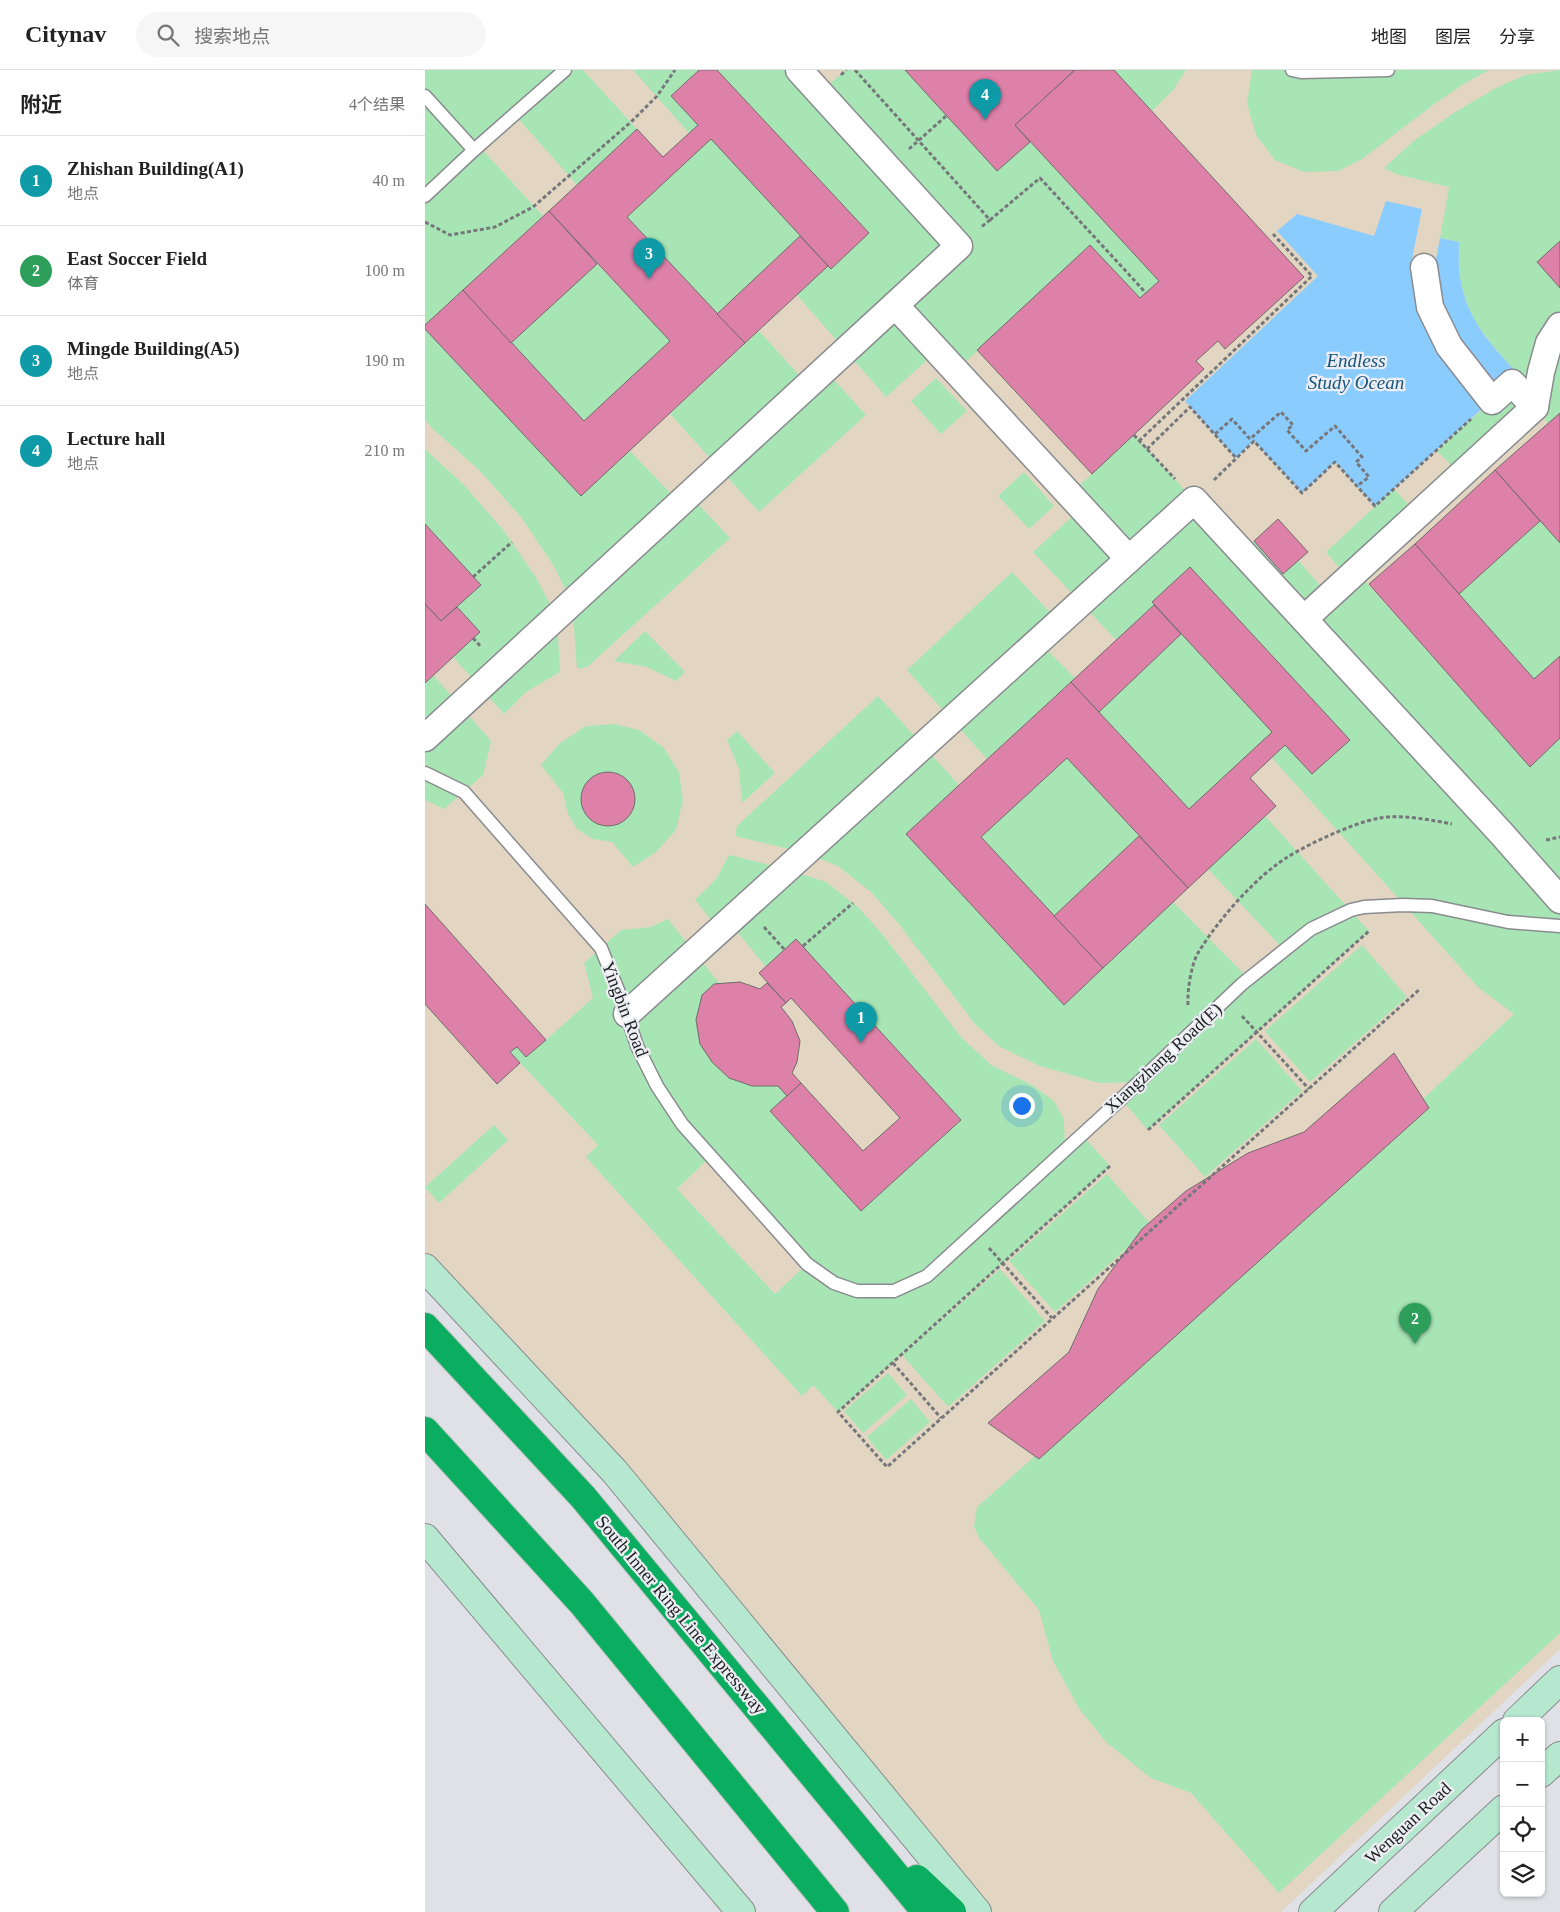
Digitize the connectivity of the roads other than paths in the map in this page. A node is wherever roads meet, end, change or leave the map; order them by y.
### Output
1 (565, 70) edge
2 (799, 70) edge
3 (1292, 70) edge
4 (1388, 70) edge
5 (425, 96) edge
6 (474, 150) junction
7 (425, 196) edge
8 (1424, 267) dead end
9 (895, 305) junction
10 (1560, 326) edge
11 (1535, 408) junction
12 (1129, 558) junction
13 (1304, 619) junction
14 (425, 738) edge
15 (425, 773) edge
16 (1560, 900) edge
17 (1560, 926) edge
18 (627, 1014) junction
19 (807, 1264) joint
20 (425, 1268) edge
21 (425, 1327) edge
22 (425, 1430) edge
23 (425, 1538) edge
24 (1560, 1680) edge
25 (1521, 1717) edge
26 (1500, 1737) edge
27 (1560, 1756) edge
28 (1545, 1769) edge
29 (840, 1808) junction
30 (1500, 1812) edge
31 (789, 1855) junction
32 (741, 1912) edge
33 (820, 1912) edge
34 (835, 1912) edge
35 (926, 1912) edge
36 (952, 1912) edge
37 (977, 1912) edge
38 (1313, 1912) edge
39 (1393, 1912) edge

1 - 6 lane
2 - 9 street
3 - 4 lane
5 - 6 lane
6 - 7 lane
8 - 11 street
9 - 12 street
9 - 14 street
10 - 11 street
11 - 13 street
12 - 13 street
12 - 18 street
13 - 16 street
15 - 18 lane, Yingbin Road
17 - 19 lane, Xiangzhang Road(E)
18 - 19 lane, Yingbin Road
20 - 37 main road
21 - 29 highway, South Inner Ring Line Expressway
22 - 31 highway
23 - 32 main road
24 - 25 main road
26 - 38 main road, Wenguan Road
27 - 28 main road
29 - 35 highway, South Inner Ring Line Expressway
29 - 36 highway
30 - 39 main road
31 - 33 highway
31 - 34 highway

